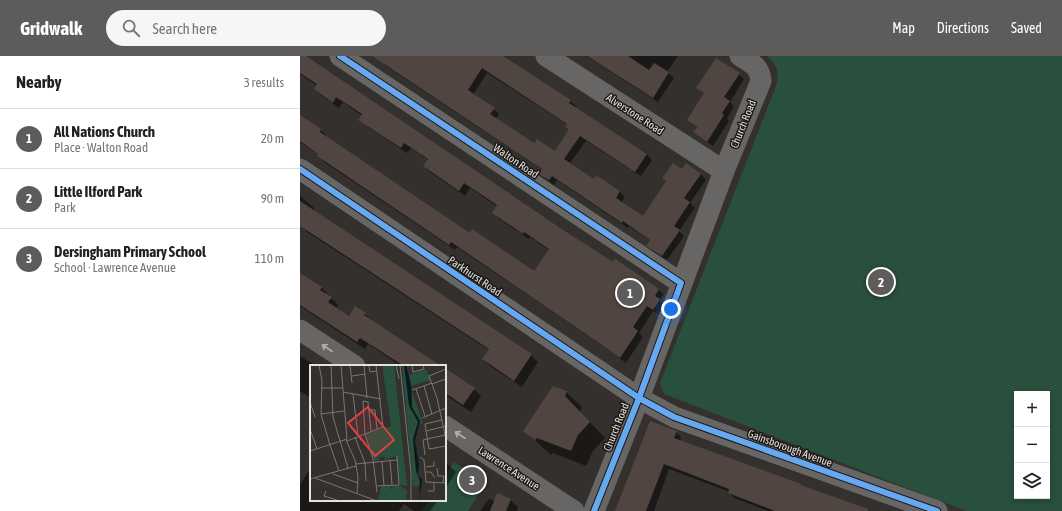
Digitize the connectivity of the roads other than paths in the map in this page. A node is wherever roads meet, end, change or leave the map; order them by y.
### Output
1 (340, 56) edge
2 (546, 56) edge
3 (740, 56) edge
4 (363, 62) edge
5 (300, 170) edge
6 (724, 171) junction
7 (681, 283) junction
8 (300, 330) edge
9 (353, 365) edge
10 (639, 398) junction
11 (446, 427) edge
12 (574, 511) edge
13 (594, 511) edge
14 (937, 511) edge

1 - 4 street, Walton Road
2 - 6 street, Alverstone Road
3 - 6 street, Church Road
4 - 7 street, Walton Road
5 - 10 street, Parkhurst Road
6 - 7 street, Church Road
7 - 10 street, Church Road
9 -> 8 street
10 - 13 street, Church Road
10 - 14 street, Gainsborough Avenue
12 -> 11 street, Lawrence Avenue

